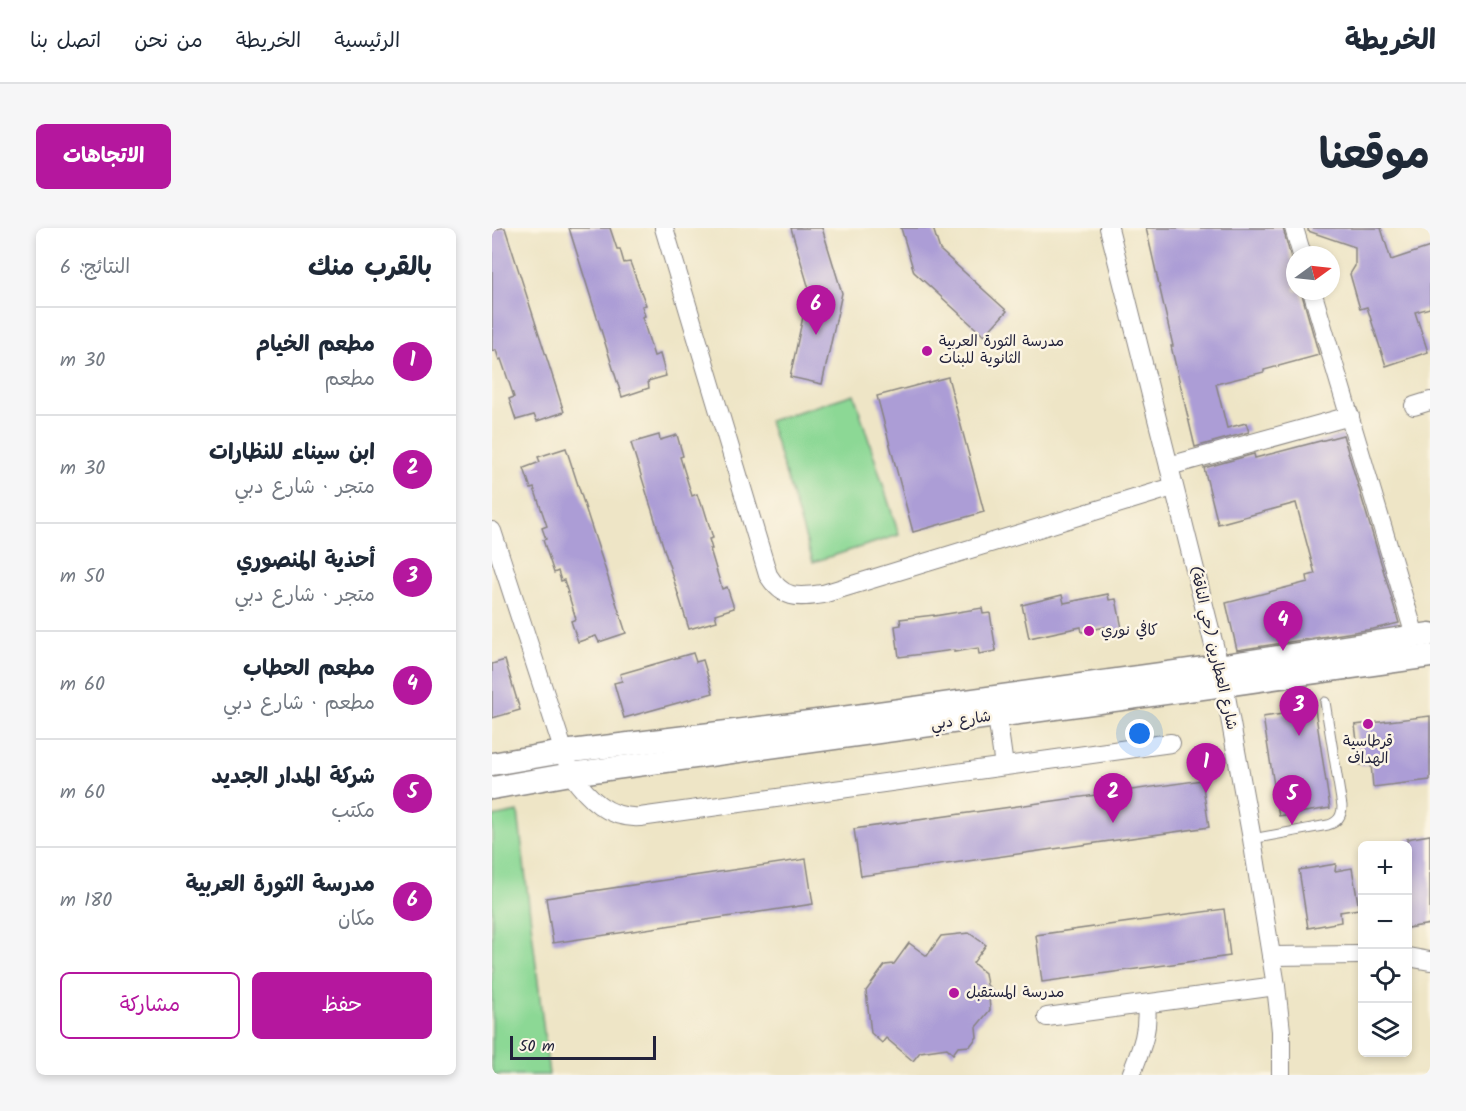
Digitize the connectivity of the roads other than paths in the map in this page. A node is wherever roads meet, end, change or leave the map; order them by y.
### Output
1 (664, 228) edge
2 (1109, 228) edge
3 (1293, 228) edge
4 (1299, 246) edge
5 (1315, 300) edge
6 (1350, 416) junction
7 (1169, 466) junction
8 (1173, 487) junction
9 (492, 531) edge
10 (1423, 635) edge
11 (1430, 656) edge
12 (1222, 675) junction
13 (1325, 702) dead end
14 (997, 716) junction
15 (1171, 743) dead end
16 (563, 752) junction
17 (492, 764) edge
18 (1004, 766) junction
19 (571, 774) junction
20 (492, 788) edge
21 (1252, 839) junction
22 (1358, 955) edge
23 (1271, 956) junction
24 (1412, 958) edge
25 (1430, 961) edge
26 (1276, 986) junction
27 (1146, 1004) junction
28 (1047, 1017) dead end
29 (1131, 1075) edge
30 (1281, 1075) edge

1 - 8 street
2 - 7 street, شارع العطارين (حي الناقة)
3 - 4 street
5 - 6 street
6 - 7 street
6 - 10 street
7 - 8 street, شارع العطارين (حي الناقة)
8 - 12 street, شارع العطارين (حي الناقة)
9 - 16 street
10 - 12 street, شارع دبي
11 - 12 street, شارع دبي
12 - 14 street, شارع دبي
12 - 16 street, شارع دبي
12 - 21 street, شارع العطارين (حي الناقة)
13 - 21 lane
14 - 18 street
14 - 19 street, شارع دبي
15 - 18 street
16 - 17 street, شارع دبي
16 - 19 street
18 - 19 street
19 - 20 street, شارع دبي
21 - 23 street, شارع العطارين (حي الناقة)
22 - 23 street
23 - 26 street, شارع العطارين (حي الناقة)
24 - 25 street
26 - 27 street
26 - 30 street, شارع العطارين (حي الناقة)
27 - 28 street
27 - 29 street

